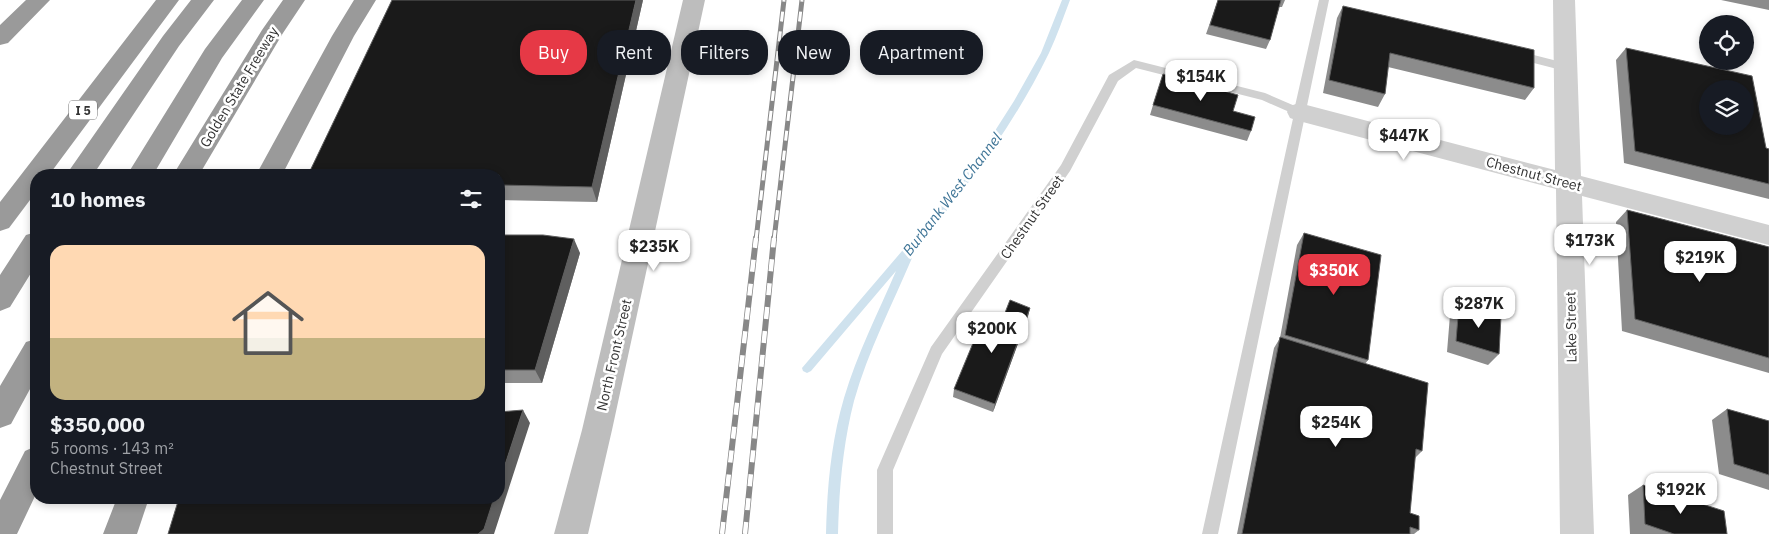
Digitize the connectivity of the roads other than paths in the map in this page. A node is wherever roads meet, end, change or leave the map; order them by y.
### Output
1 (39, 0) edge
2 (168, 0) edge
3 (203, 0) edge
4 (253, 0) edge
5 (294, 0) edge
6 (365, 0) edge
7 (694, 0) edge
8 (1324, 0) edge
9 (1564, 0) edge
10 (0, 38) edge
11 (1508, 53) edge
12 (1565, 67) junction
13 (1299, 112) junction
14 (40, 169) edge
15 (83, 169) edge
16 (144, 169) edge
17 (190, 169) edge
18 (272, 169) edge
19 (30, 182) edge
20 (1567, 183) junction
21 (0, 221) edge
22 (1769, 235) edge
23 (30, 252) edge
24 (0, 299) edge
25 (30, 362) edge
26 (0, 414) edge
27 (30, 473) edge
28 (131, 504) edge
29 (0, 534) edge
30 (120, 534) edge
31 (571, 534) edge
32 (886, 534) edge
33 (1210, 534) edge
34 (1577, 534) edge

1 - 10 highway
2 - 14 highway, I 5
3 - 15 highway
4 - 16 highway
5 - 17 highway, Golden State Freeway
6 - 18 highway
7 - 31 main road, North Front Street
8 - 13 lane
9 - 12 street, Lake Street
11 - 12 lane
12 - 20 street, Lake Street
13 - 20 street, Chestnut Street
13 - 32 lane, Chestnut Street
13 - 33 lane
19 - 21 highway, I 5
20 - 22 street, Chestnut Street
20 - 34 street, Lake Street
23 - 24 highway
25 - 26 highway
27 - 29 highway
28 - 30 highway

